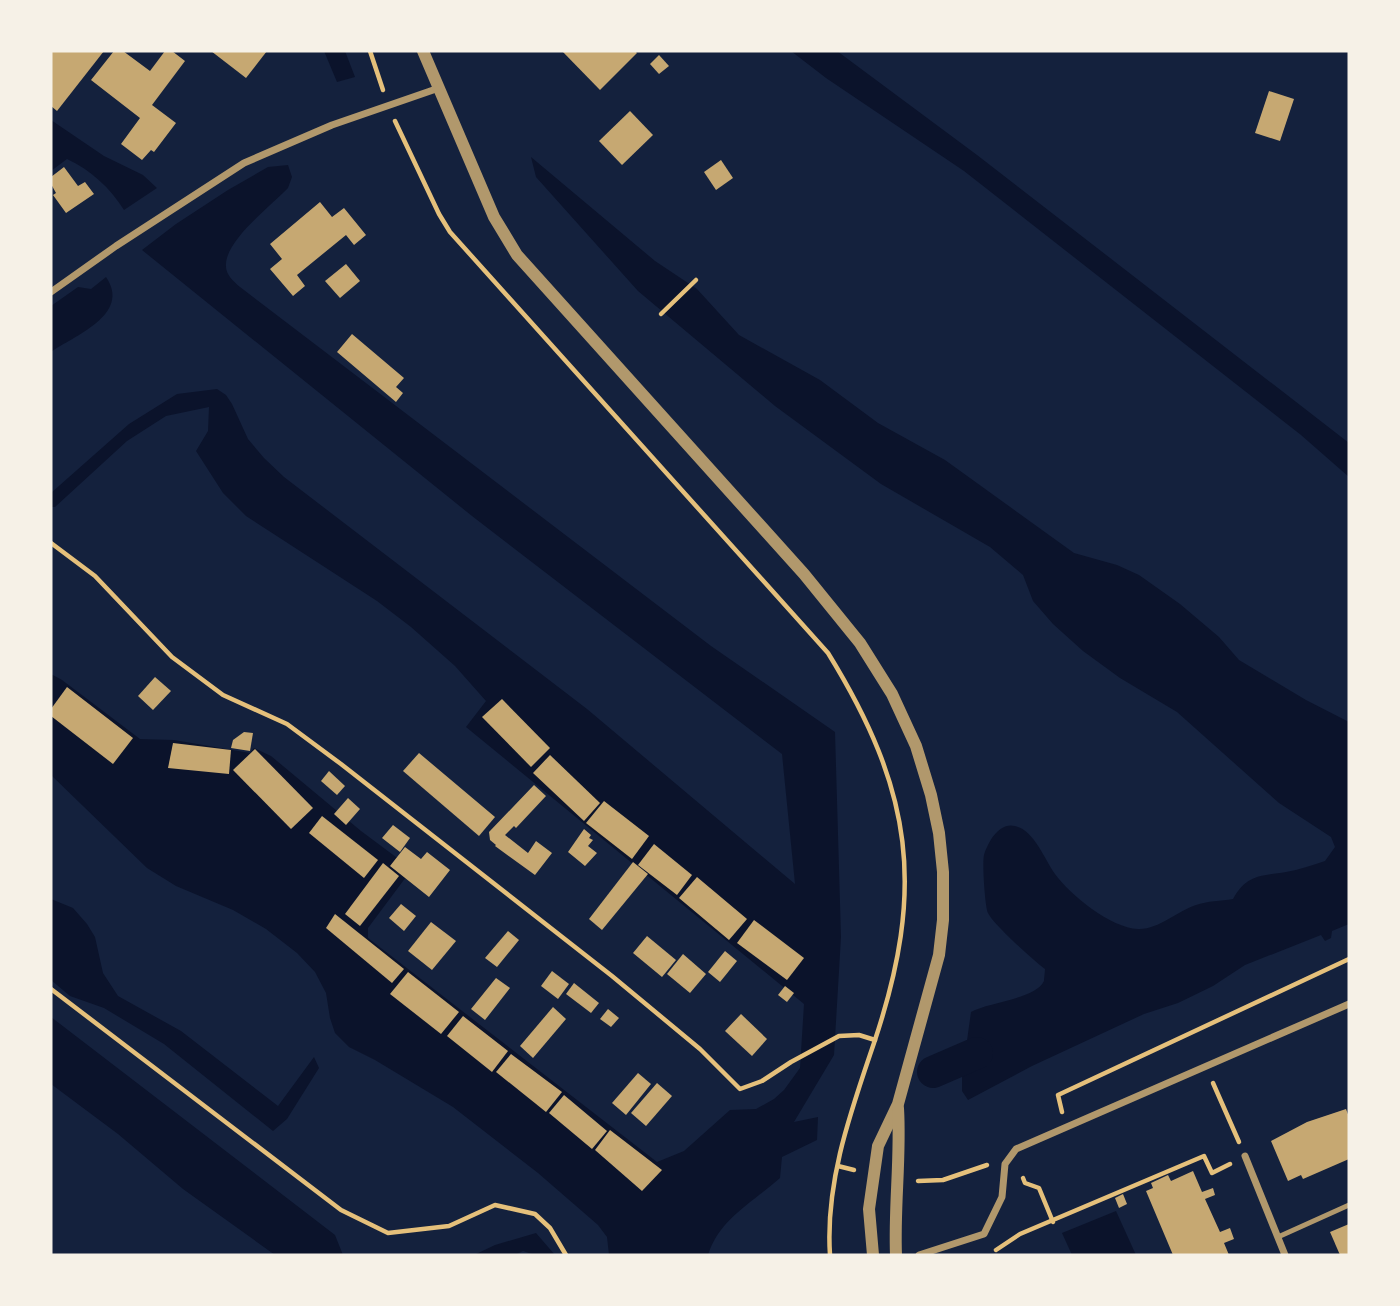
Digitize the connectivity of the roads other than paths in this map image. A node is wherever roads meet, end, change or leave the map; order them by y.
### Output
1 (423, 51) edge
2 (439, 88) junction
3 (51, 292) edge
4 (1349, 1004) edge
5 (898, 1104) junction
6 (1245, 1156) road end
7 (1349, 1205) edge
8 (1278, 1237) junction
9 (873, 1255) edge
10 (897, 1255) edge
11 (919, 1255) edge
12 (1285, 1255) edge

1 - 2 street
2 - 3 street
2 - 5 street
4 - 11 street
5 - 9 street
5 - 10 street
6 - 8 street
7 - 8 lane
8 - 12 street

